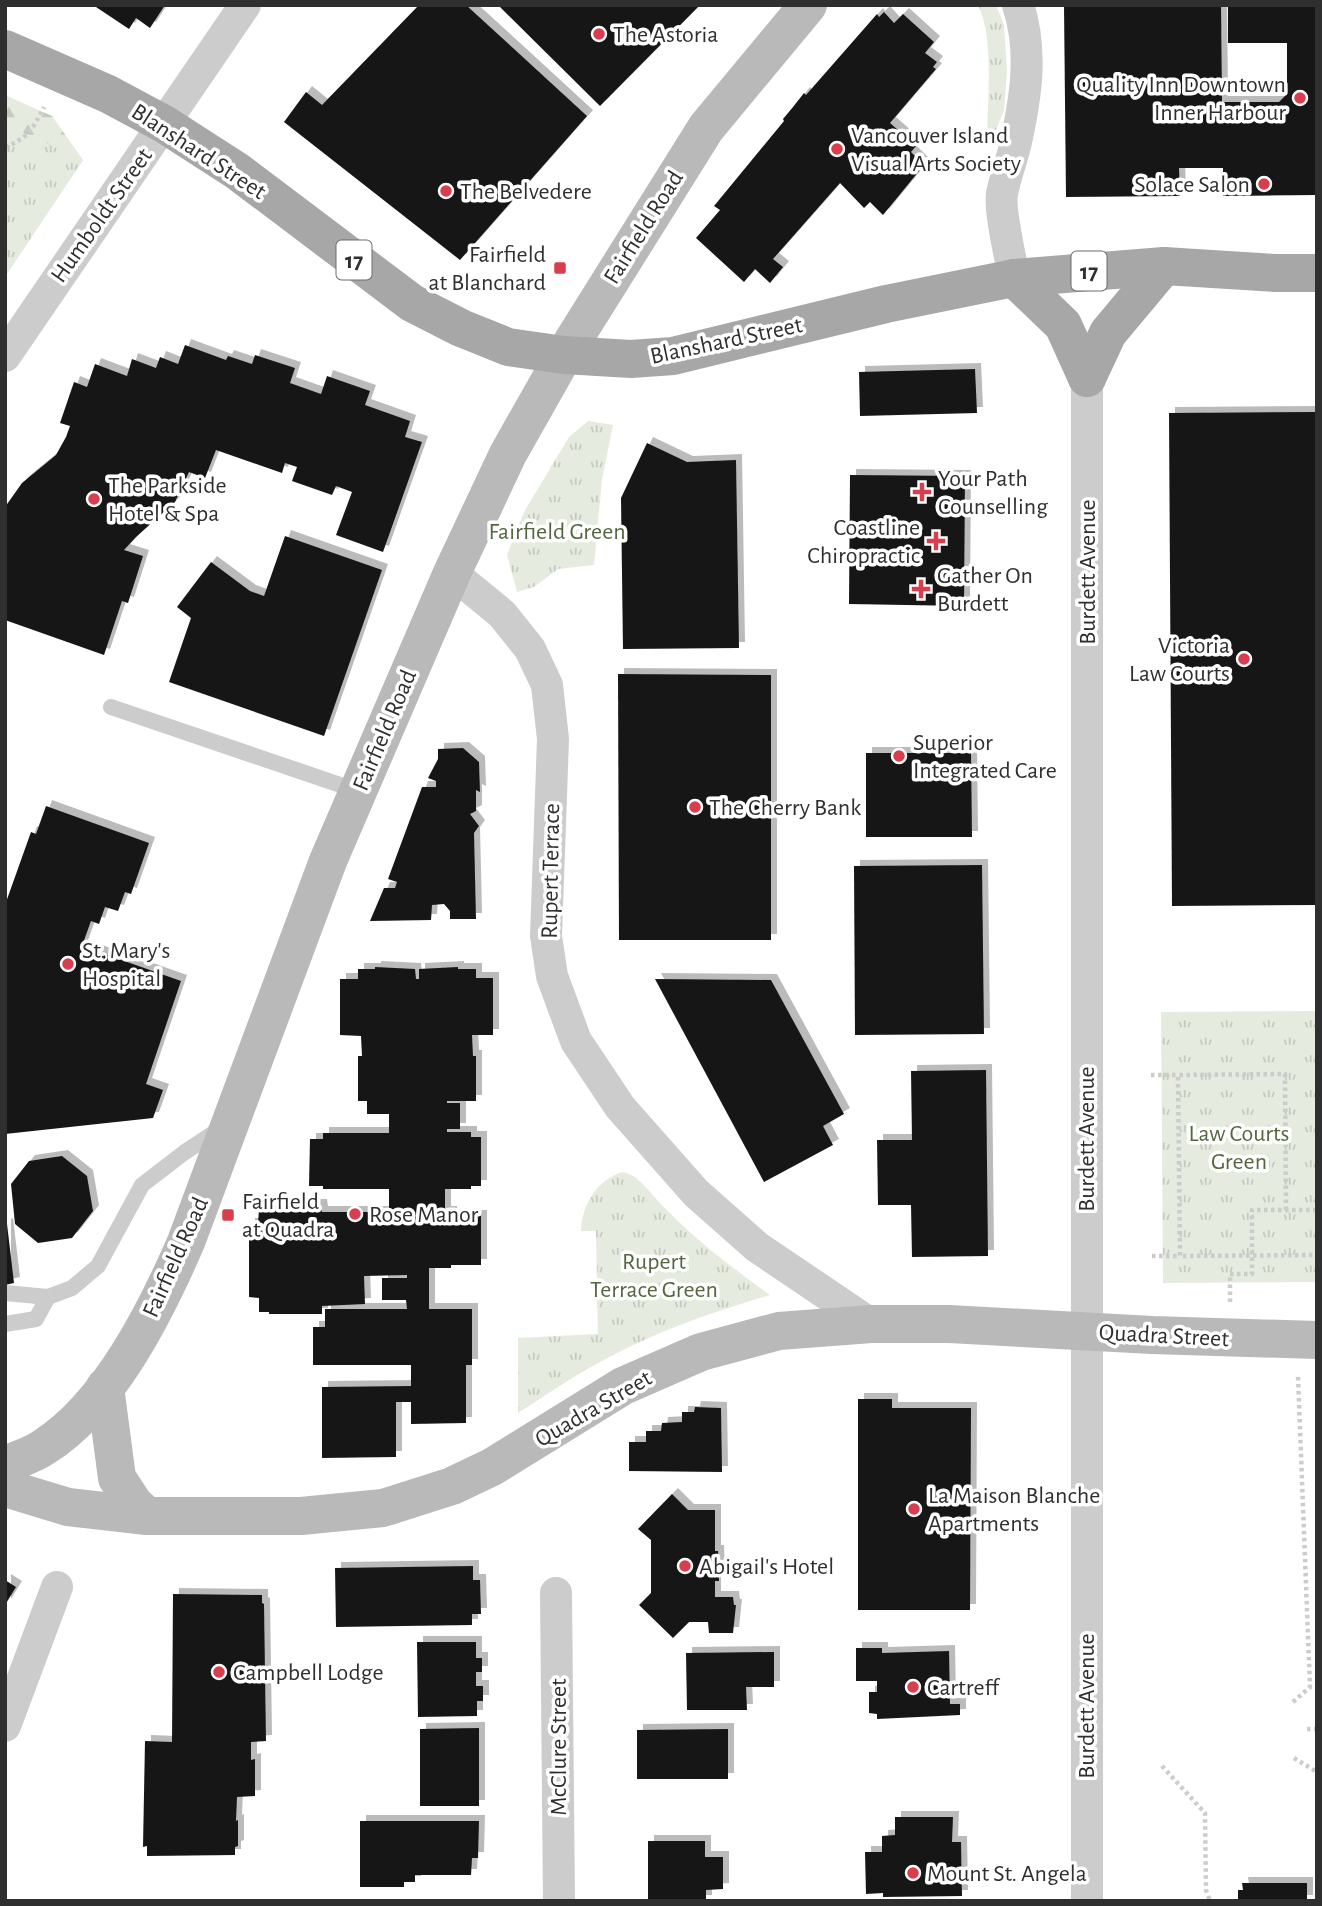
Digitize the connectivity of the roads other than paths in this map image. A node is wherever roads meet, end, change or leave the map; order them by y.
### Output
1 (245, 5) edge
2 (808, 5) edge
3 (1022, 17) edge
4 (5, 49) edge
5 (164, 124) junction
6 (1164, 266) junction
7 (1317, 273) edge
8 (1014, 278) junction
9 (564, 355) junction
10 (5, 356) edge
11 (1087, 378) junction
12 (452, 573) junction
13 (111, 707) dead end
14 (358, 791) junction
15 (230, 1122) junction
16 (5, 1293) edge
17 (48, 1297) junction
18 (5, 1324) edge
19 (872, 1324) junction
20 (1087, 1331) junction
21 (1307, 1339) edge
22 (106, 1387) junction
23 (5, 1465) edge
24 (5, 1488) edge
25 (147, 1516) junction
26 (58, 1587) dead end
27 (556, 1593) dead end
28 (5, 1726) edge
29 (559, 1901) edge
30 (1087, 1901) edge

1 - 5 street, Humboldt Street
2 - 9 street, Fairfield Road
3 - 8 street
4 - 5 main road, Blanshard Street / 17
5 - 9 main road, Blanshard Street / 17
5 - 10 street, Humboldt Street
6 - 7 main road, Blanshard Street / 17
6 - 8 main road, Blanshard Street / 17
6 - 11 main road
8 - 9 main road, Blanshard Street / 17
8 - 11 main road
9 - 12 street, Fairfield Road
11 - 20 street, Burdett Avenue
12 - 14 street, Fairfield Road
12 - 19 street, Rupert Terrace
13 - 14 lane
14 - 15 street, Fairfield Road
15 - 17 lane
15 - 22 street, Fairfield Road
16 - 17 lane
17 - 18 lane
19 - 20 street, Quadra Street
19 - 25 street, Quadra Street
20 - 21 street, Quadra Street
20 - 30 street, Burdett Avenue
22 - 23 street, Fairfield Road
22 - 25 street
24 - 25 street, Quadra Street
26 - 28 street
27 - 29 street, McClure Street

